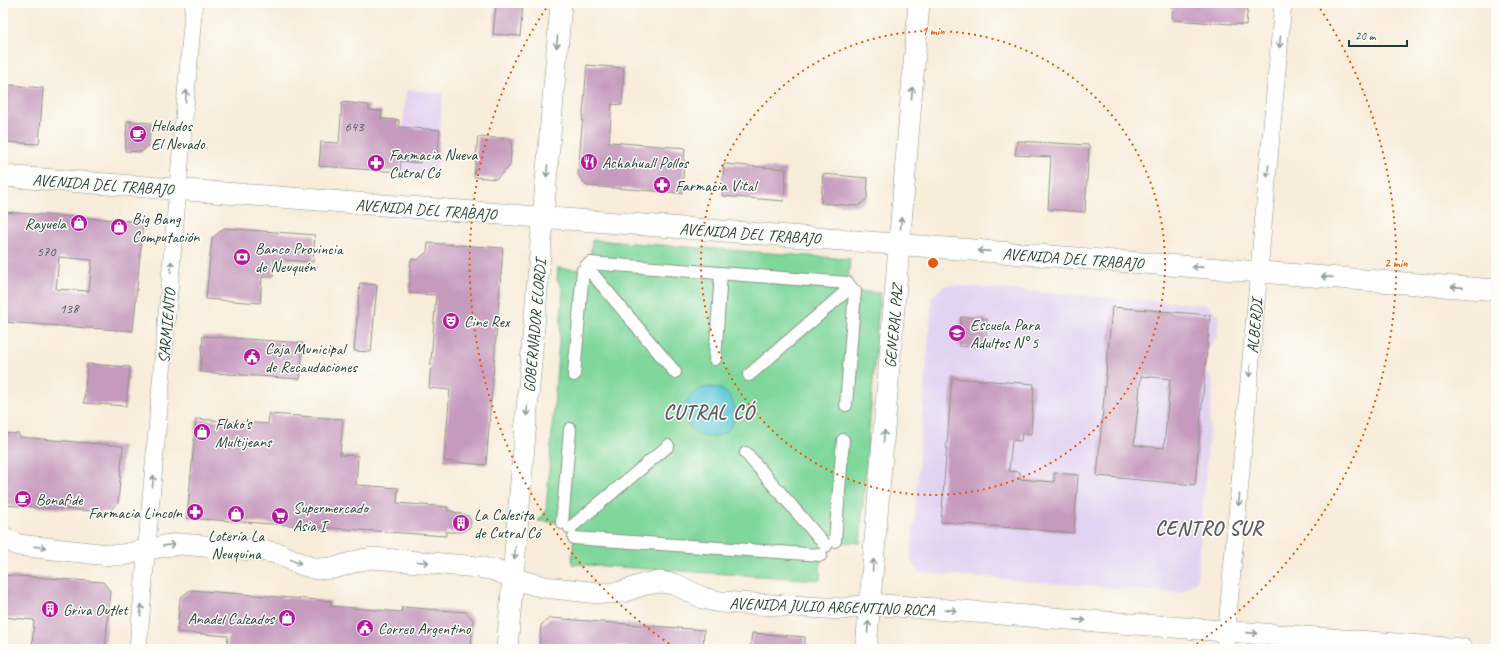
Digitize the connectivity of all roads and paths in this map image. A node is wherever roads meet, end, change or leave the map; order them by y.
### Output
1 (194, 3) edge
2 (561, 3) edge
3 (919, 3) edge
4 (1283, 3) edge
5 (3, 176) edge
6 (178, 190) junction
7 (543, 217) junction
8 (900, 245) junction
9 (586, 266) junction
10 (1259, 272) junction
11 (721, 273) junction
12 (851, 287) junction
13 (1496, 290) edge
14 (715, 359) dead end
15 (675, 372) dead end
16 (574, 375) dead end
17 (749, 375) dead end
18 (846, 404) dead end
19 (570, 429) dead end
20 (843, 440) dead end
21 (668, 446) dead end
22 (746, 453) dead end
23 (568, 530) junction
24 (3, 538) edge
25 (827, 547) junction
26 (147, 550) junction
27 (512, 577) junction
28 (870, 604) junction
29 (1226, 640) edge
30 (138, 649) edge
31 (507, 649) edge
32 (866, 649) edge
33 (1462, 649) edge

6 -> 1 street, SARMIENTO
2 -> 7 street, GOBERNADOR ELORDI
8 -> 3 street, GENERAL PAZ
4 -> 10 street, ALBERDI
5 - 6 street, AVENIDA DEL TRABAJO
6 - 7 street, AVENIDA DEL TRABAJO
26 -> 6 street, SARMIENTO
7 - 8 street, AVENIDA DEL TRABAJO
7 -> 27 street, GOBERNADOR ELORDI
10 -> 8 street, AVENIDA DEL TRABAJO
28 -> 8 street, GENERAL PAZ
9 - 11 street
9 - 15 street
9 - 16 street
13 -> 10 street, AVENIDA DEL TRABAJO
10 -> 29 street, ALBERDI
11 - 12 street
11 - 14 street
12 - 17 street
12 - 18 street
19 - 23 street
20 - 25 street
21 - 23 street
22 - 25 street
23 - 25 street
24 -> 26 street, AVENIDA JULIO ARGENTINO ROCA
26 -> 27 street, AVENIDA JULIO ARGENTINO ROCA
30 -> 26 street, SARMIENTO
27 - 28 street, AVENIDA JULIO ARGENTINO ROCA
27 - 31 street, GOBERNADOR ELORDI
28 -> 29 street, AVENIDA JULIO ARGENTINO ROCA
32 -> 28 street, GENERAL PAZ
29 -> 33 street, AVENIDA JULIO ARGENTINO ROCA

